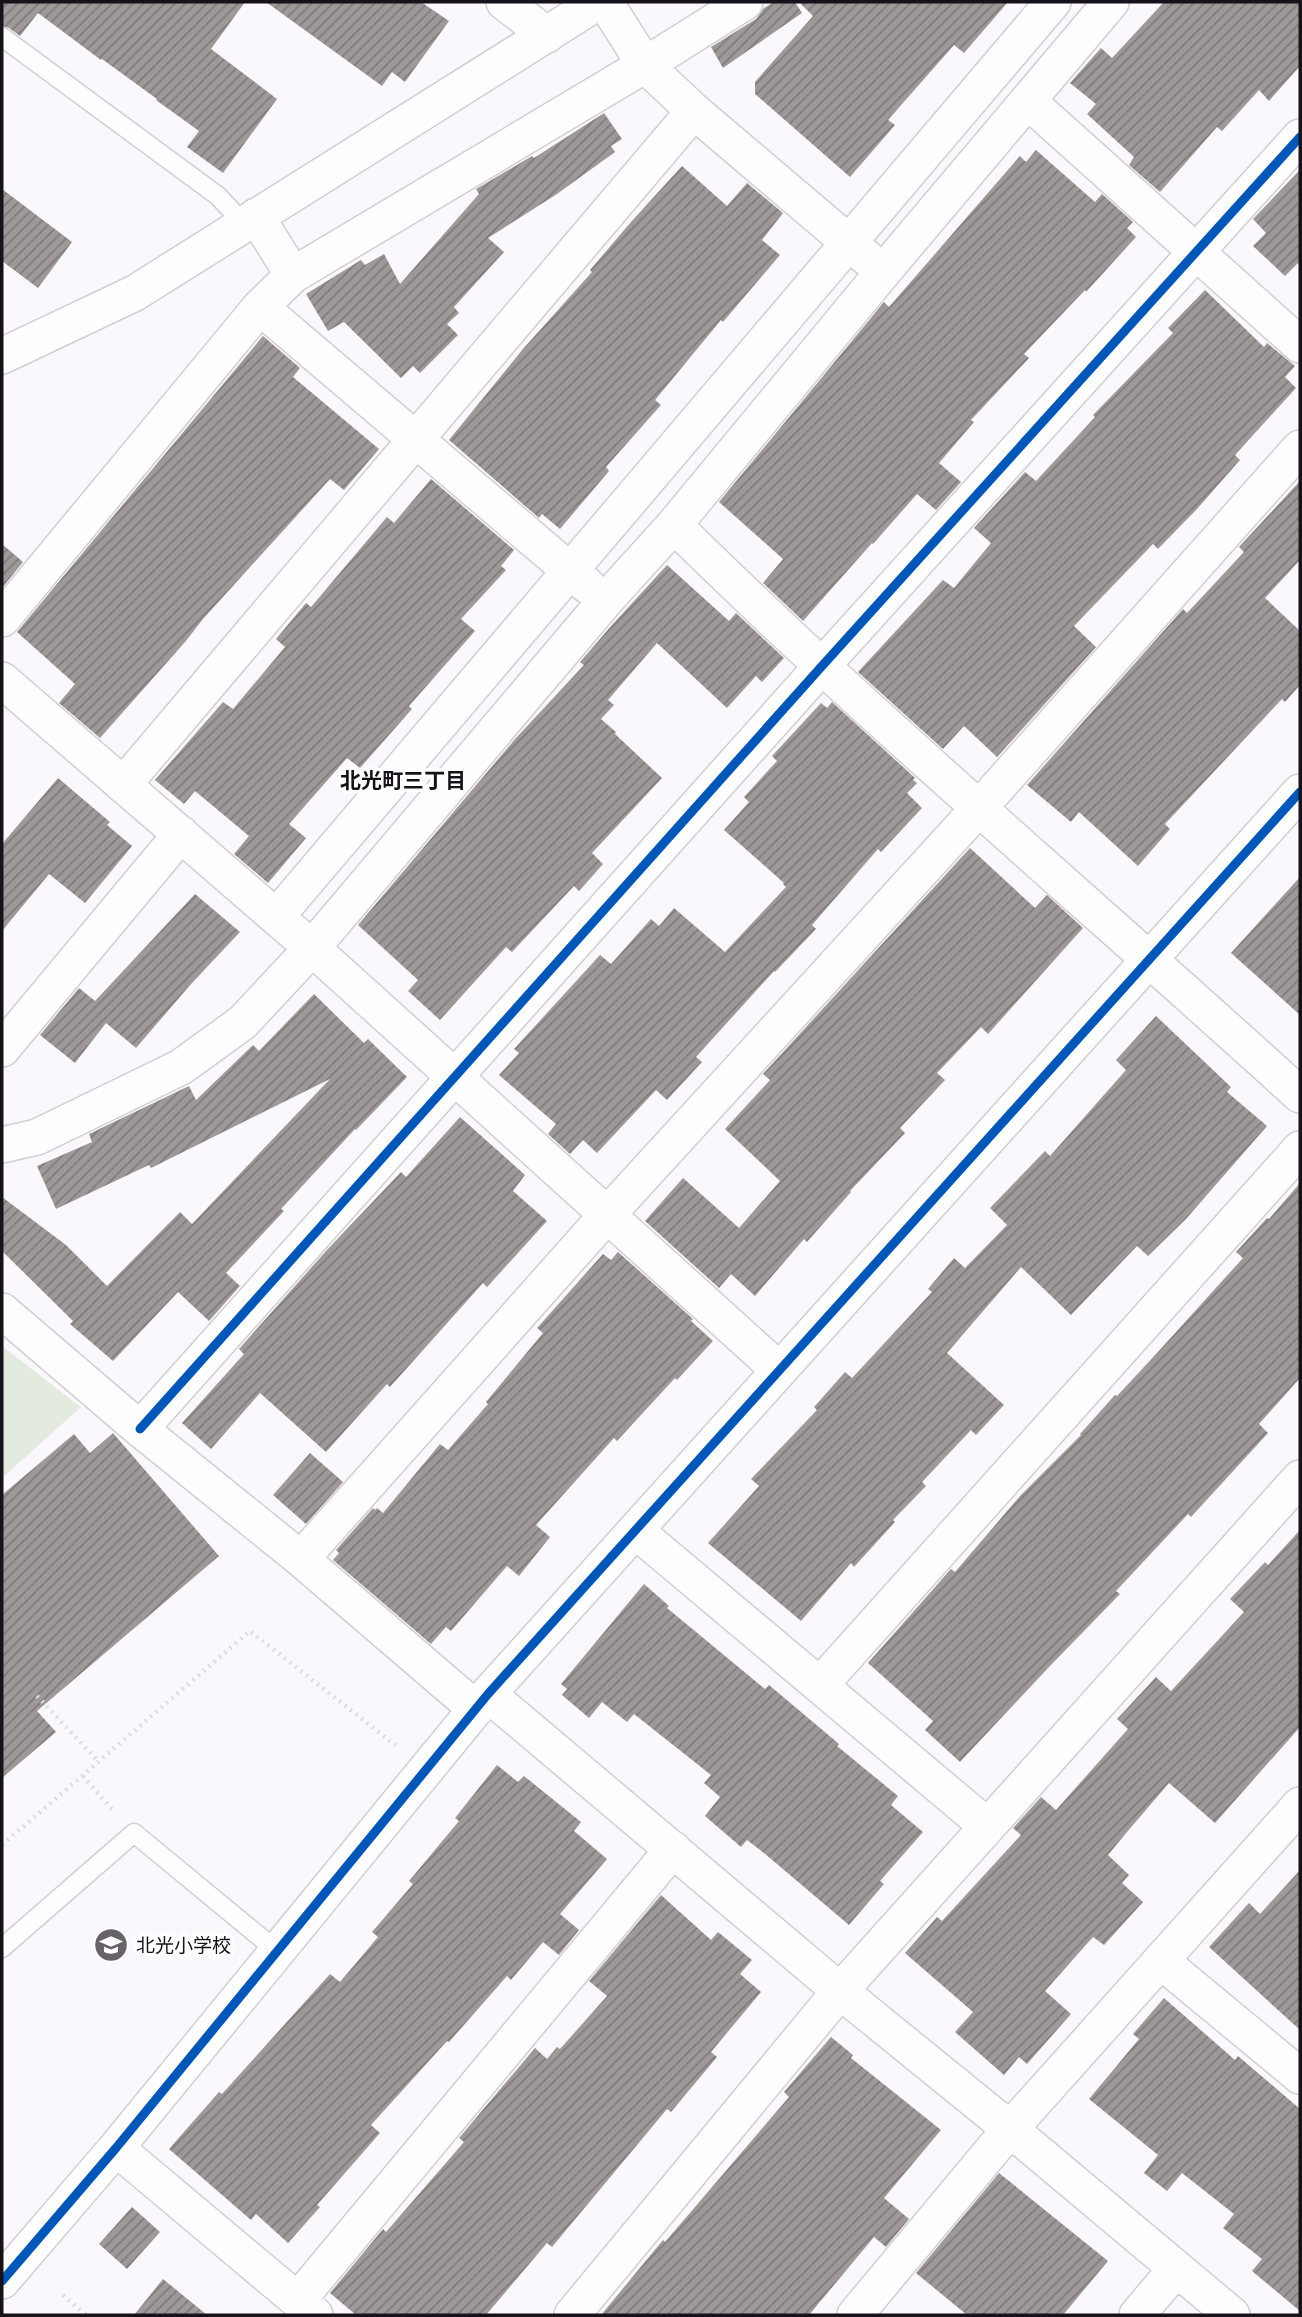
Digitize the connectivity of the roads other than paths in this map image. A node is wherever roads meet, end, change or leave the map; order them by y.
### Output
1 (505, 2) edge
2 (598, 2) edge
3 (605, 2) edge
4 (745, 2) edge
5 (1053, 2) edge
6 (1111, 2) edge
7 (547, 35) junction
8 (2, 37) edge
9 (645, 65) junction
10 (1028, 101) junction
11 (694, 111) junction
12 (1300, 138) edge
13 (250, 220) junction
14 (848, 242) junction
15 (1197, 253) junction
16 (883, 272) junction
17 (293, 275) junction
18 (260, 307) junction
19 (1300, 345) edge
20 (7, 348) edge
21 (416, 441) junction
22 (1300, 448) edge
23 (674, 525) junction
24 (570, 570) junction
25 (606, 600) junction
26 (2, 619) edge
27 (822, 666) junction
28 (2, 680) edge
29 (123, 785) junction
30 (1300, 792) edge
31 (979, 808) junction
32 (181, 834) junction
33 (275, 917) junction
34 (312, 948) junction
35 (1150, 957) junction
36 (2, 1049) edge
37 (454, 1078) junction
38 (1300, 1095) edge
39 (2, 1145) edge
40 (1300, 1149) edge
41 (607, 1215) junction
42 (2, 1311) edge
43 (779, 1370) junction
44 (141, 1429) junction
45 (1300, 1478) edge
46 (636, 1531) junction
47 (301, 1559) junction
48 (820, 1685) junction
49 (482, 1702) junction
50 (1300, 1805) edge
51 (987, 1826) junction
52 (673, 1850) junction
53 (2, 1948) edge
54 (277, 1951) junction
55 (1161, 1961) junction
56 (840, 1992) junction
57 (1300, 2076) edge
58 (1010, 2129) junction
59 (116, 2148) junction
60 (1176, 2269) junction
61 (2, 2281) edge
62 (306, 2308) edge
63 (572, 2315) edge
64 (855, 2315) edge
65 (1137, 2315) edge
66 (1232, 2315) edge

1 - 7 street
2 - 7 street
3 - 9 street
4 - 9 street
5 - 14 street
6 - 10 street
7 - 13 street
8 - 13 lane
9 - 11 street
9 - 17 street
10 - 15 street
10 - 16 street
11 - 14 street
11 - 21 street
12 - 15 street
13 - 17 street
13 - 20 street
14 - 16 street
14 - 24 street
15 - 19 street
15 - 27 street
16 - 23 street
17 - 18 street
18 - 21 street
18 - 26 street
21 - 24 street
21 - 29 street
22 - 31 street
23 - 25 street
23 - 27 street
24 - 25 street
24 - 33 street
25 - 34 street
27 - 31 street
27 - 37 street
28 - 29 street
29 - 32 street
30 - 35 street
31 - 35 street
31 - 41 street
32 - 33 street
32 - 36 street
33 - 34 street
34 - 37 street
34 - 39 street
35 - 38 street
35 - 43 street
37 - 41 street
37 - 44 street
40 - 48 street
41 - 43 street
41 - 47 street
42 - 44 street
43 - 46 street
44 - 47 street
45 - 51 street
46 - 48 street
46 - 49 street
47 - 49 street
48 - 51 street
49 - 52 street
49 - 54 street
50 - 55 street
51 - 56 street
52 - 56 street
52 - 62 street
53 - 54 lane
54 - 59 street
55 - 57 street
55 - 58 street
56 - 58 street
56 - 63 street
58 - 60 street
58 - 64 street
59 - 61 street
59 - 62 street
60 - 65 street
60 - 66 street

